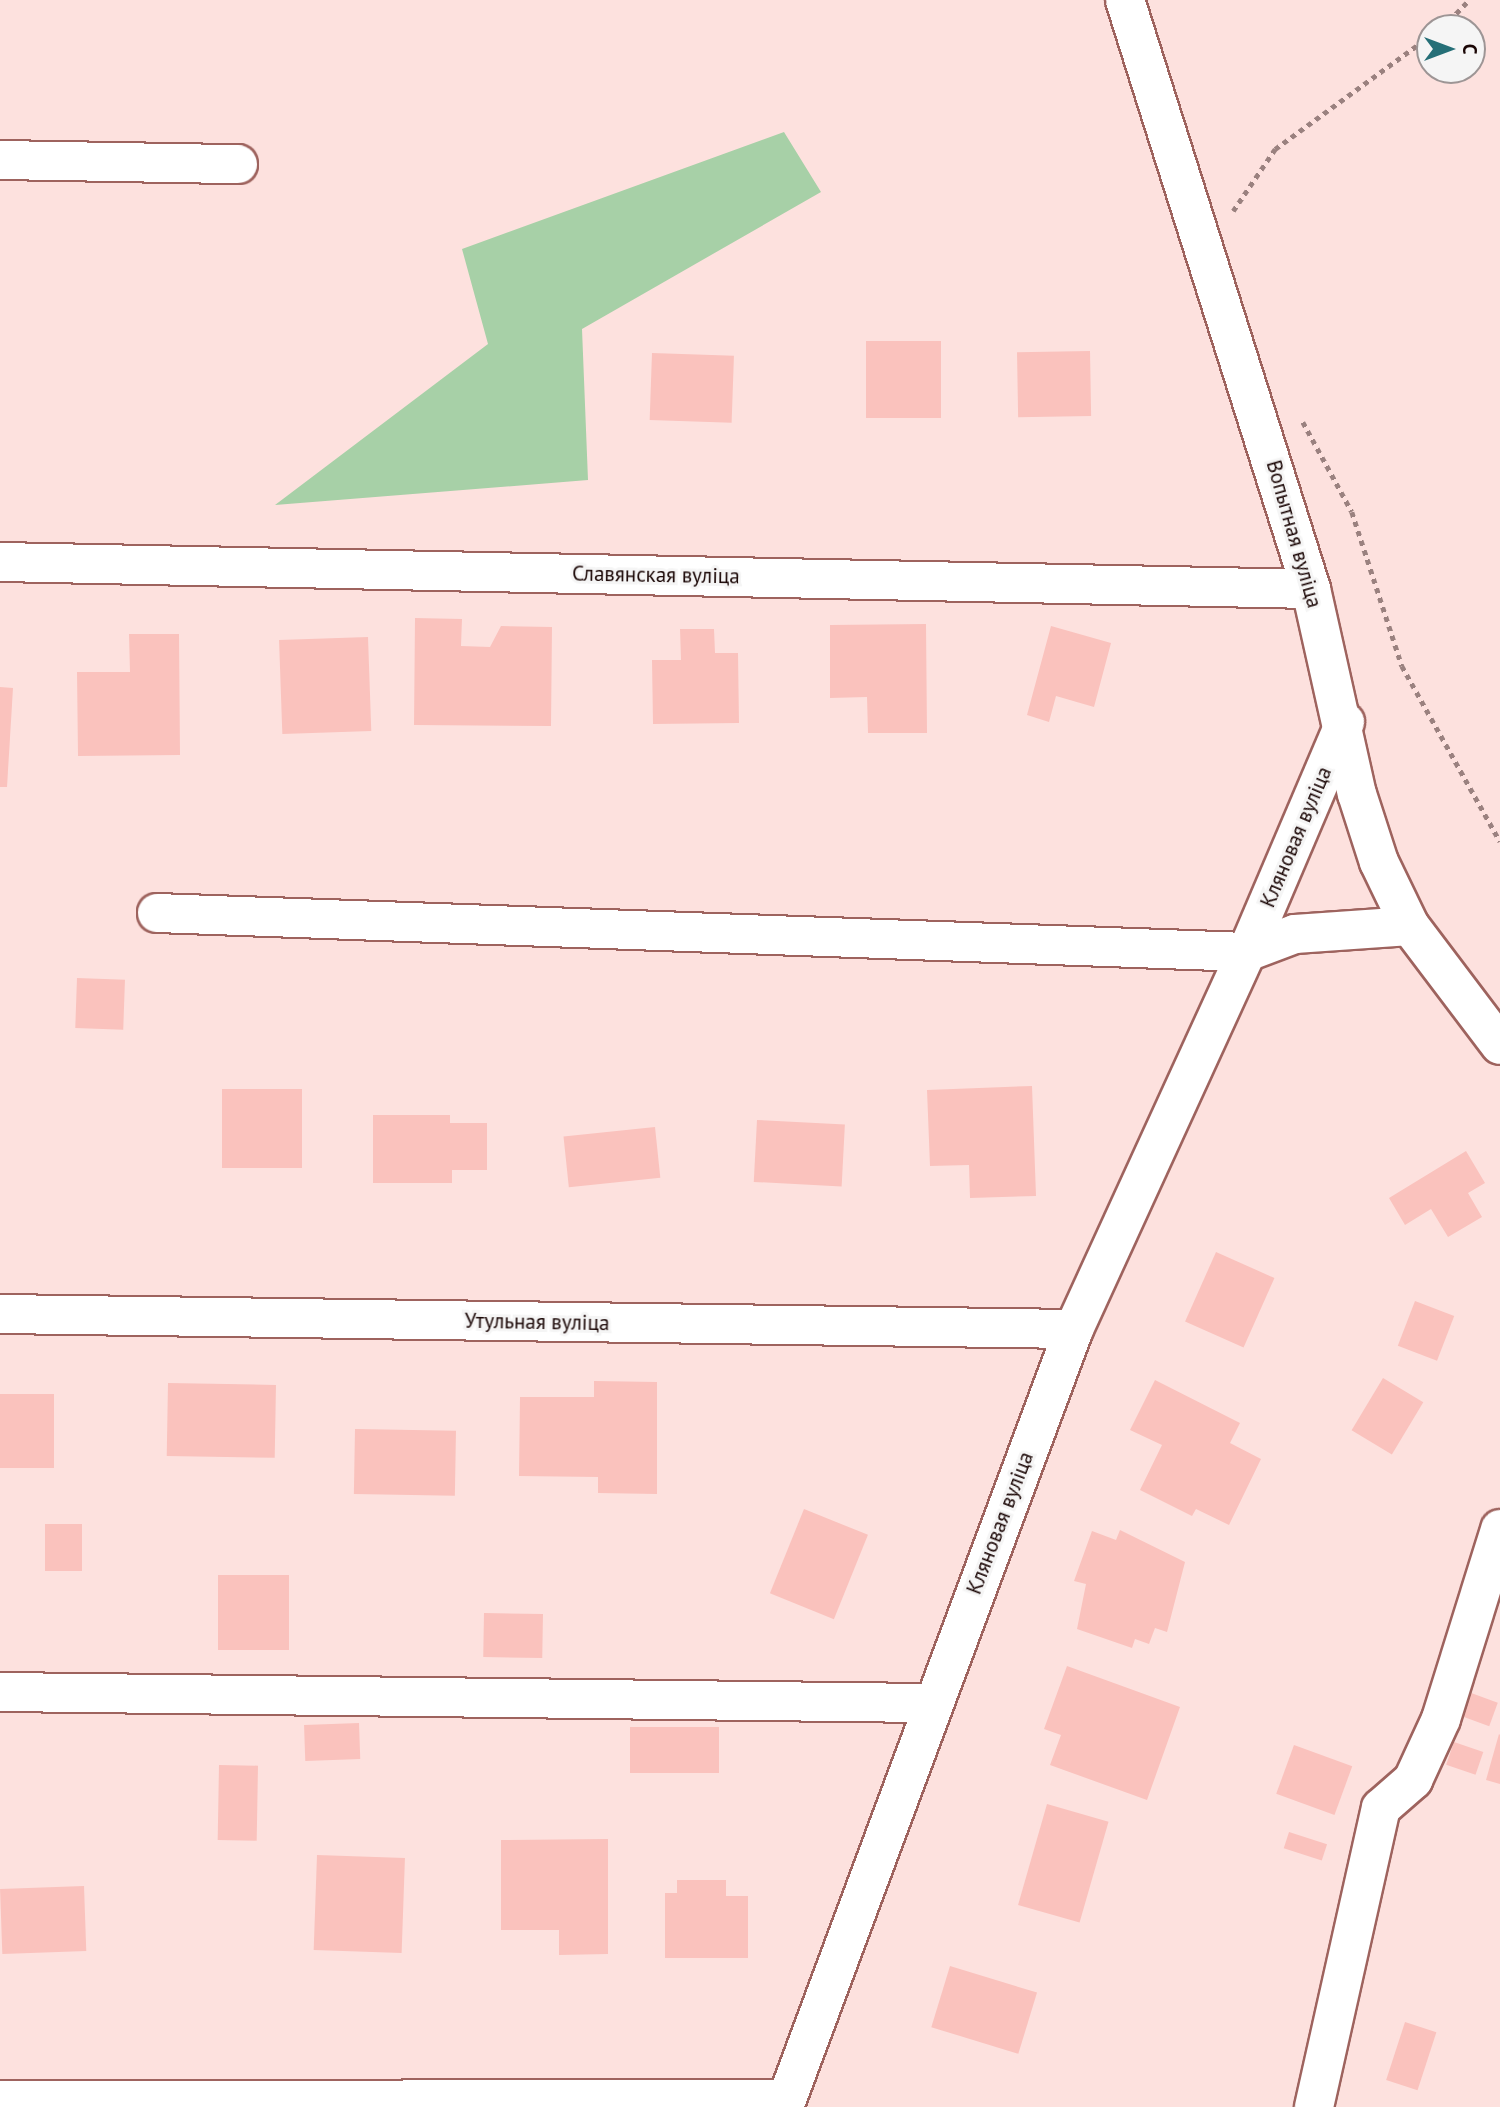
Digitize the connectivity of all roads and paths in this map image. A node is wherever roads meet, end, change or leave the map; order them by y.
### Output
1 (1125, 0) edge
2 (1469, 0) edge
3 (1456, 14) edge
4 (1416, 46) edge
5 (0, 160) edge
6 (238, 164) dead end
7 (1210, 255) junction
8 (1299, 416) dead end
9 (0, 562) edge
10 (1311, 589) junction
11 (1345, 722) junction
12 (1500, 841) edge
13 (157, 913) dead end
14 (1410, 926) junction
15 (1247, 952) junction
16 (1500, 1045) edge
17 (0, 1314) edge
18 (1074, 1329) junction
19 (1500, 1530) edge
20 (0, 1692) edge
21 (931, 1703) junction
22 (0, 2100) edge
23 (397, 2101) edge
24 (784, 2103) edge
25 (1314, 2107) edge

1 - 7 street, Вопытная вуліца
2 - 3 path
4 - 7 path
5 - 6 street
7 - 10 street, Вопытная вуліца
8 - 12 path
9 - 10 street, Славянская вуліца
10 - 11 street, Вопытная вуліца
11 - 14 street, Вопытная вуліца
11 - 15 street, Кляновая вуліца
13 - 15 street
14 - 15 street, Кляновая вуліца
14 - 16 street, Вопытная вуліца
15 - 18 street, Кляновая вуліца
17 - 18 street, Утульная вуліца
18 - 21 street, Кляновая вуліца
19 - 25 street
20 - 21 street
21 - 24 street, Кляновая вуліца
22 - 23 street
23 - 24 street

